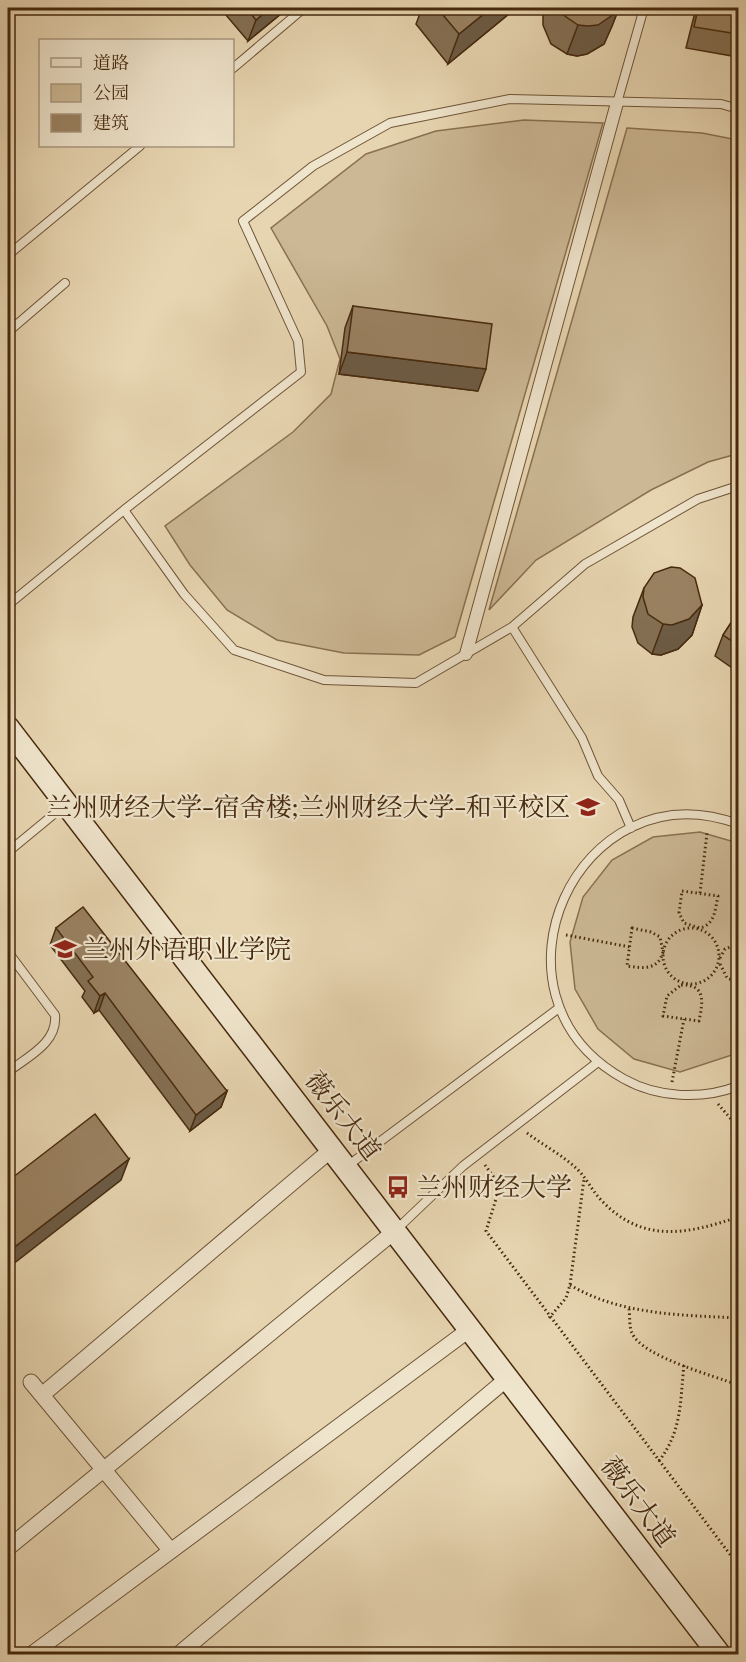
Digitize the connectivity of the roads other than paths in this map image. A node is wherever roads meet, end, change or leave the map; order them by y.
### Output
1 (304, 8) edge
2 (644, 8) edge
3 (234, 67) edge
4 (617, 103) junction
5 (738, 109) edge
6 (139, 147) edge
7 (8, 255) edge
8 (65, 282) dead end
9 (8, 332) edge
10 (738, 486) edge
11 (124, 510) junction
12 (8, 605) edge
13 (512, 627) junction
14 (466, 654) junction
15 (8, 728) edge
16 (66, 804) junction
17 (738, 824) edge
18 (631, 828) junction
19 (8, 852) edge
20 (8, 952) edge
21 (559, 1008) junction
22 (598, 1062) junction
23 (8, 1072) edge
24 (738, 1086) edge
25 (332, 1149) junction
26 (346, 1167) junction
27 (395, 1231) junction
28 (470, 1329) junction
29 (508, 1378) junction
30 (31, 1382) dead end
31 (42, 1395) junction
32 (103, 1468) junction
33 (8, 1548) edge
34 (171, 1551) junction
35 (32, 1654) edge
36 (179, 1654) edge
37 (719, 1654) edge

1 - 3 lane
2 - 4 lane
4 - 5 lane
4 - 11 lane
4 - 14 street
6 - 7 lane
8 - 9 lane
10 - 13 lane
11 - 12 lane
11 - 14 lane
13 - 14 lane
13 - 18 lane
15 - 16 main road, 薇乐大道
16 - 19 lane
16 - 25 main road, 薇乐大道
17 - 18 lane
18 - 21 lane
20 - 23 lane
21 - 22 lane
21 - 26 lane
22 - 24 lane
22 - 27 lane
25 - 26 main road, 薇乐大道
25 - 31 street
26 - 27 main road, 薇乐大道
27 - 28 main road, 薇乐大道
27 - 32 street
28 - 29 main road, 薇乐大道
28 - 34 street
29 - 36 street
29 - 37 main road, 薇乐大道
30 - 31 street
31 - 32 street
32 - 33 street
32 - 34 street
34 - 35 street

